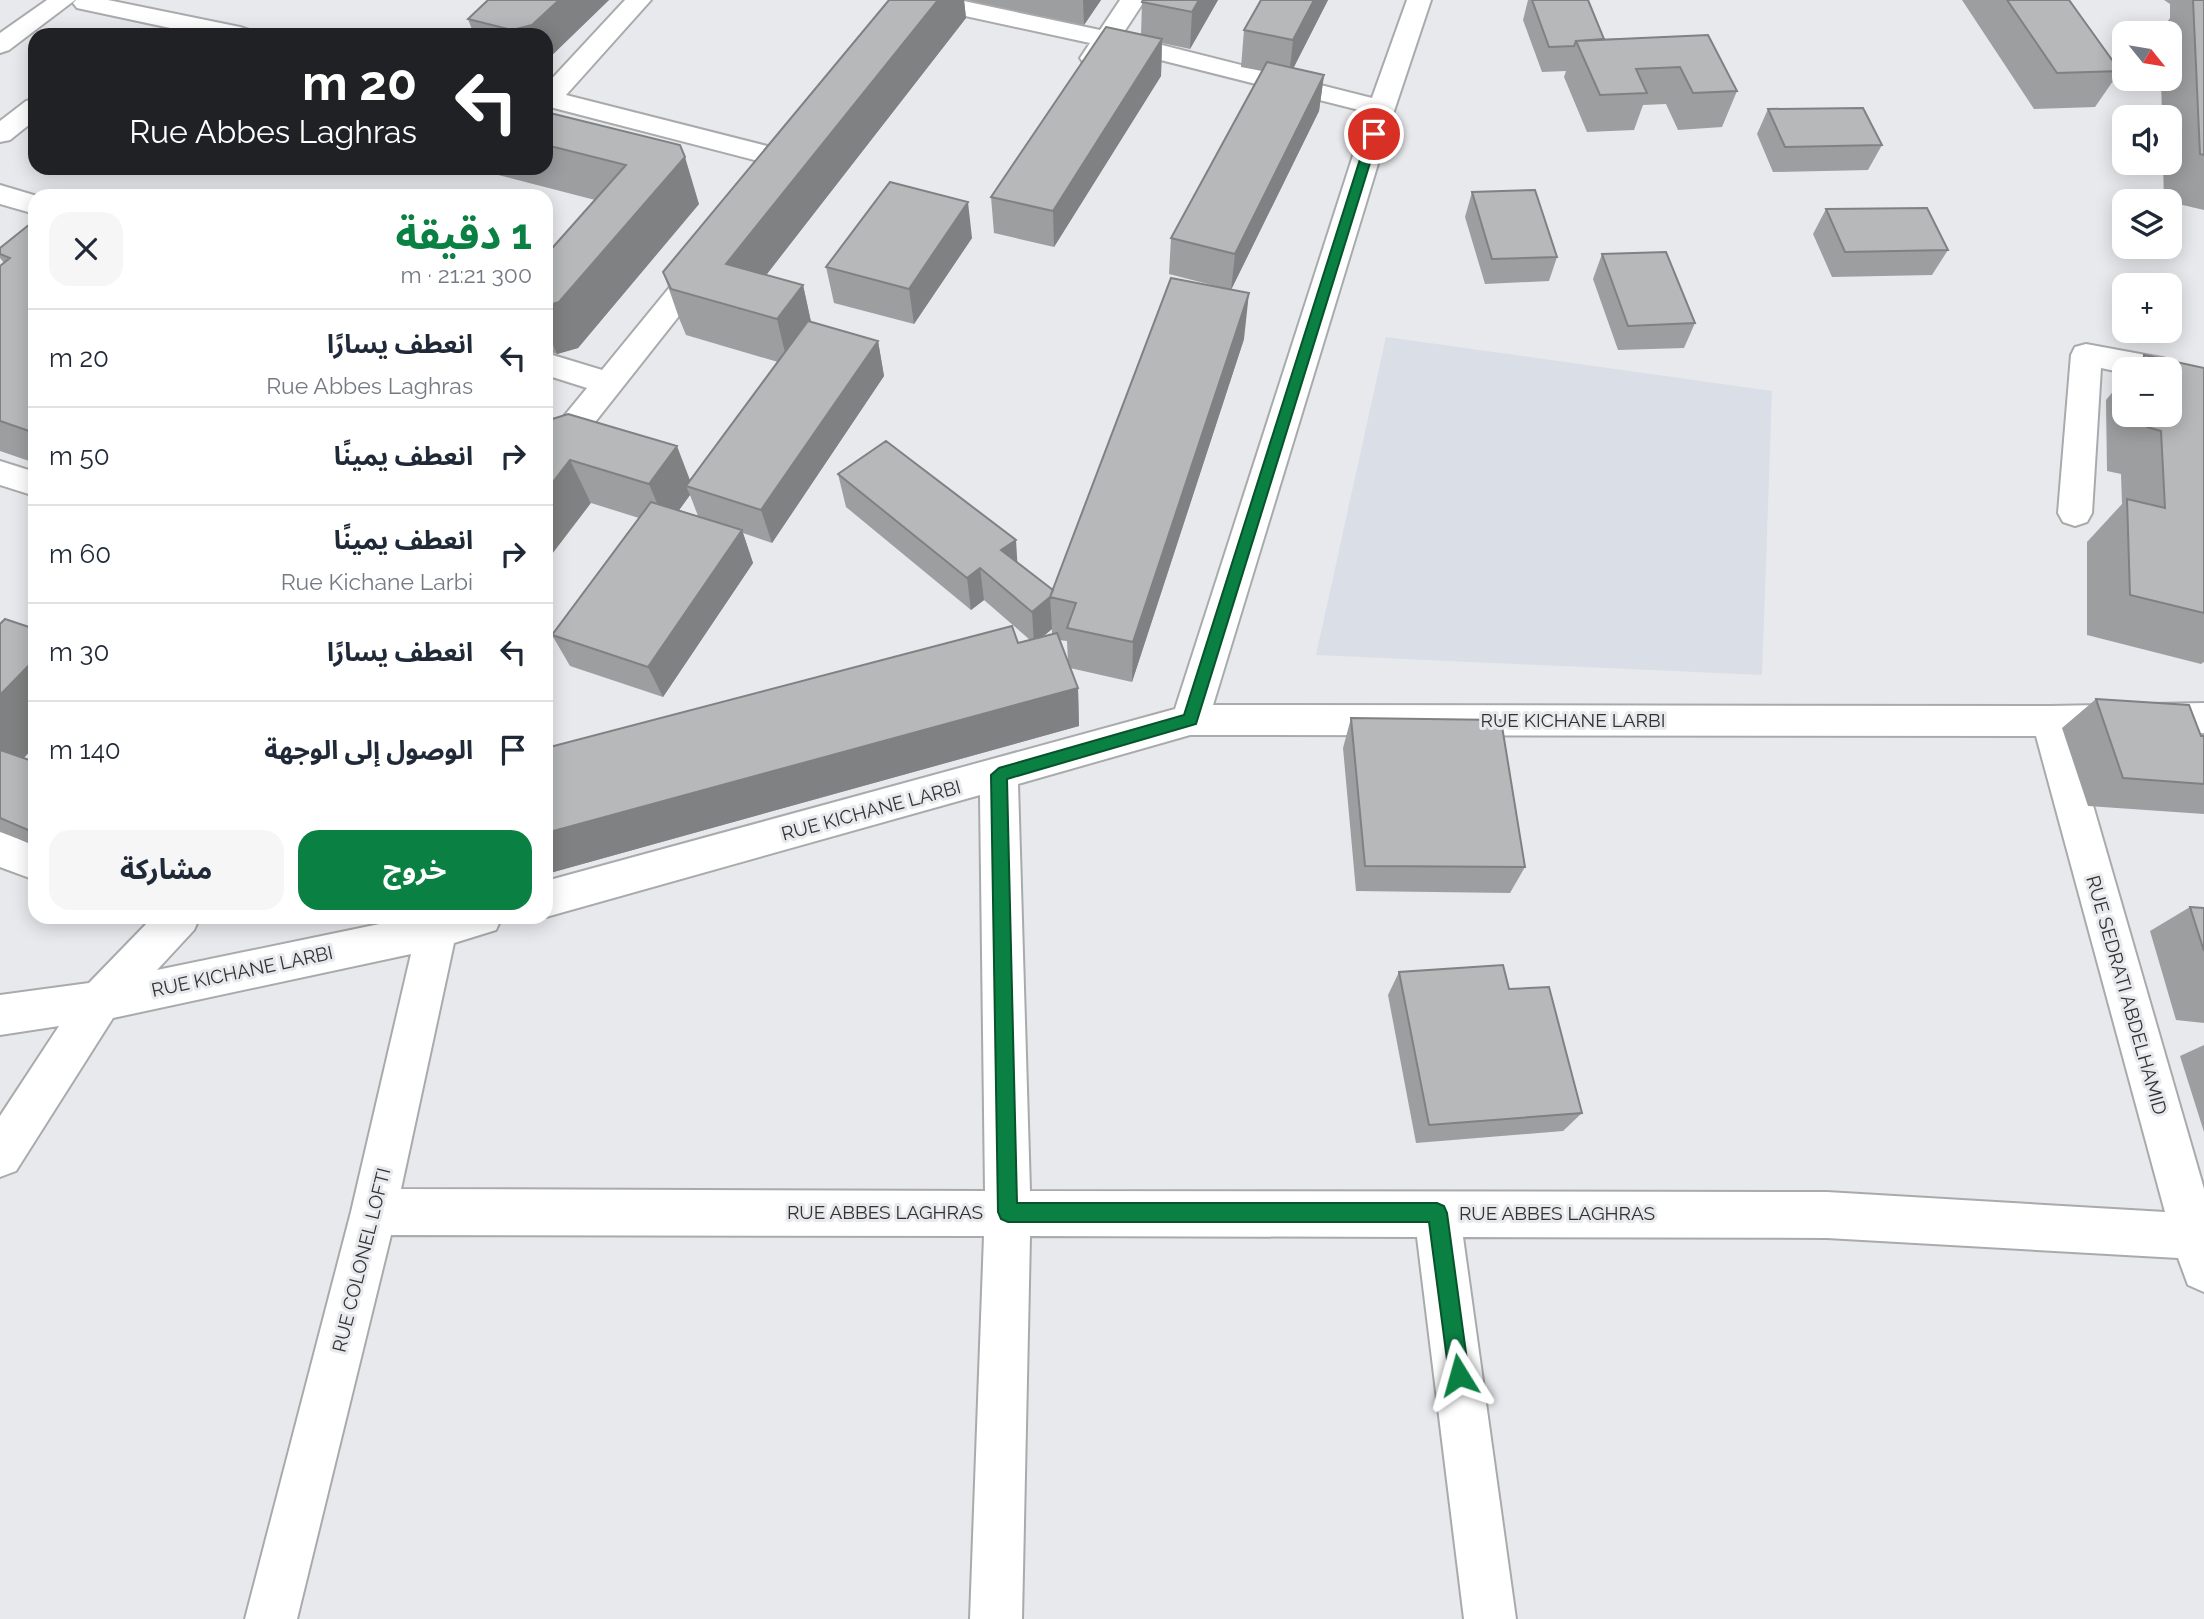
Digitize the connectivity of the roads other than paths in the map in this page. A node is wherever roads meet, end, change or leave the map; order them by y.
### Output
1 (172, 0) edge
2 (639, 0) edge
3 (1133, 0) edge
4 (1419, 0) edge
5 (80, 1) edge
6 (914, 4) edge
7 (151, 17) junction
8 (31, 28) edge
9 (51, 28) edge
10 (136, 28) edge
11 (205, 28) edge
12 (28, 30) edge
13 (1106, 39) junction
14 (0, 45) edge
15 (28, 46) edge
16 (0, 67) edge
17 (1082, 74) edge
18 (553, 93) edge
19 (553, 101) edge
20 (1382, 108) junction
21 (28, 112) edge
22 (0, 134) edge
23 (789, 160) edge
24 (0, 194) edge
25 (28, 216) edge
26 (720, 245) edge
27 (2112, 360) edge
28 (553, 366) edge
29 (608, 383) junction
30 (553, 452) edge
31 (0, 473) edge
32 (28, 482) edge
33 (2075, 513) dead end
34 (2204, 718) edge
35 (1190, 720) junction
36 (2050, 721) junction
37 (999, 775) junction
38 (0, 849) edge
39 (28, 860) edge
40 (553, 898) edge
41 (169, 924) edge
42 (418, 924) edge
43 (422, 924) edge
44 (100, 1001) junction
45 (0, 1015) edge
46 (0, 1155) edge
47 (374, 1212) junction
48 (1008, 1212) junction
49 (1437, 1213) junction
50 (2199, 1252) edge
51 (271, 1619) edge
52 (996, 1619) edge
53 (1490, 1619) edge

1 - 7 street
2 - 18 street
3 - 13 street
4 - 20 street
5 - 7 street
5 - 8 street
5 - 9 street
6 - 13 street
7 - 10 street
7 - 11 street
12 - 14 street
13 - 17 street
13 - 20 street
15 - 16 street
19 - 23 street
20 - 35 street
21 - 22 street
24 - 25 street
26 - 29 street
27 - 33 street
28 - 29 street
29 - 30 street
31 - 32 street
34 - 36 street, RUE KICHANE LARBI
35 - 36 street, RUE KICHANE LARBI
35 - 37 street, RUE KICHANE LARBI
36 - 50 street, RUE SEDRATI ABDELHAMID
37 - 40 street, RUE KICHANE LARBI
37 - 48 street
38 - 39 street
41 - 44 street
42 - 44 street, RUE KICHANE LARBI
43 - 47 street, RUE COLONEL LOFTI
44 - 45 street, RUE KICHANE LARBI
44 - 46 street
47 - 48 street, RUE ABBES LAGHRAS
47 - 51 street, RUE COLONEL LOFTI
48 - 49 street, RUE ABBES LAGHRAS
48 - 52 street
49 - 50 street, RUE ABBES LAGHRAS
49 - 53 street

